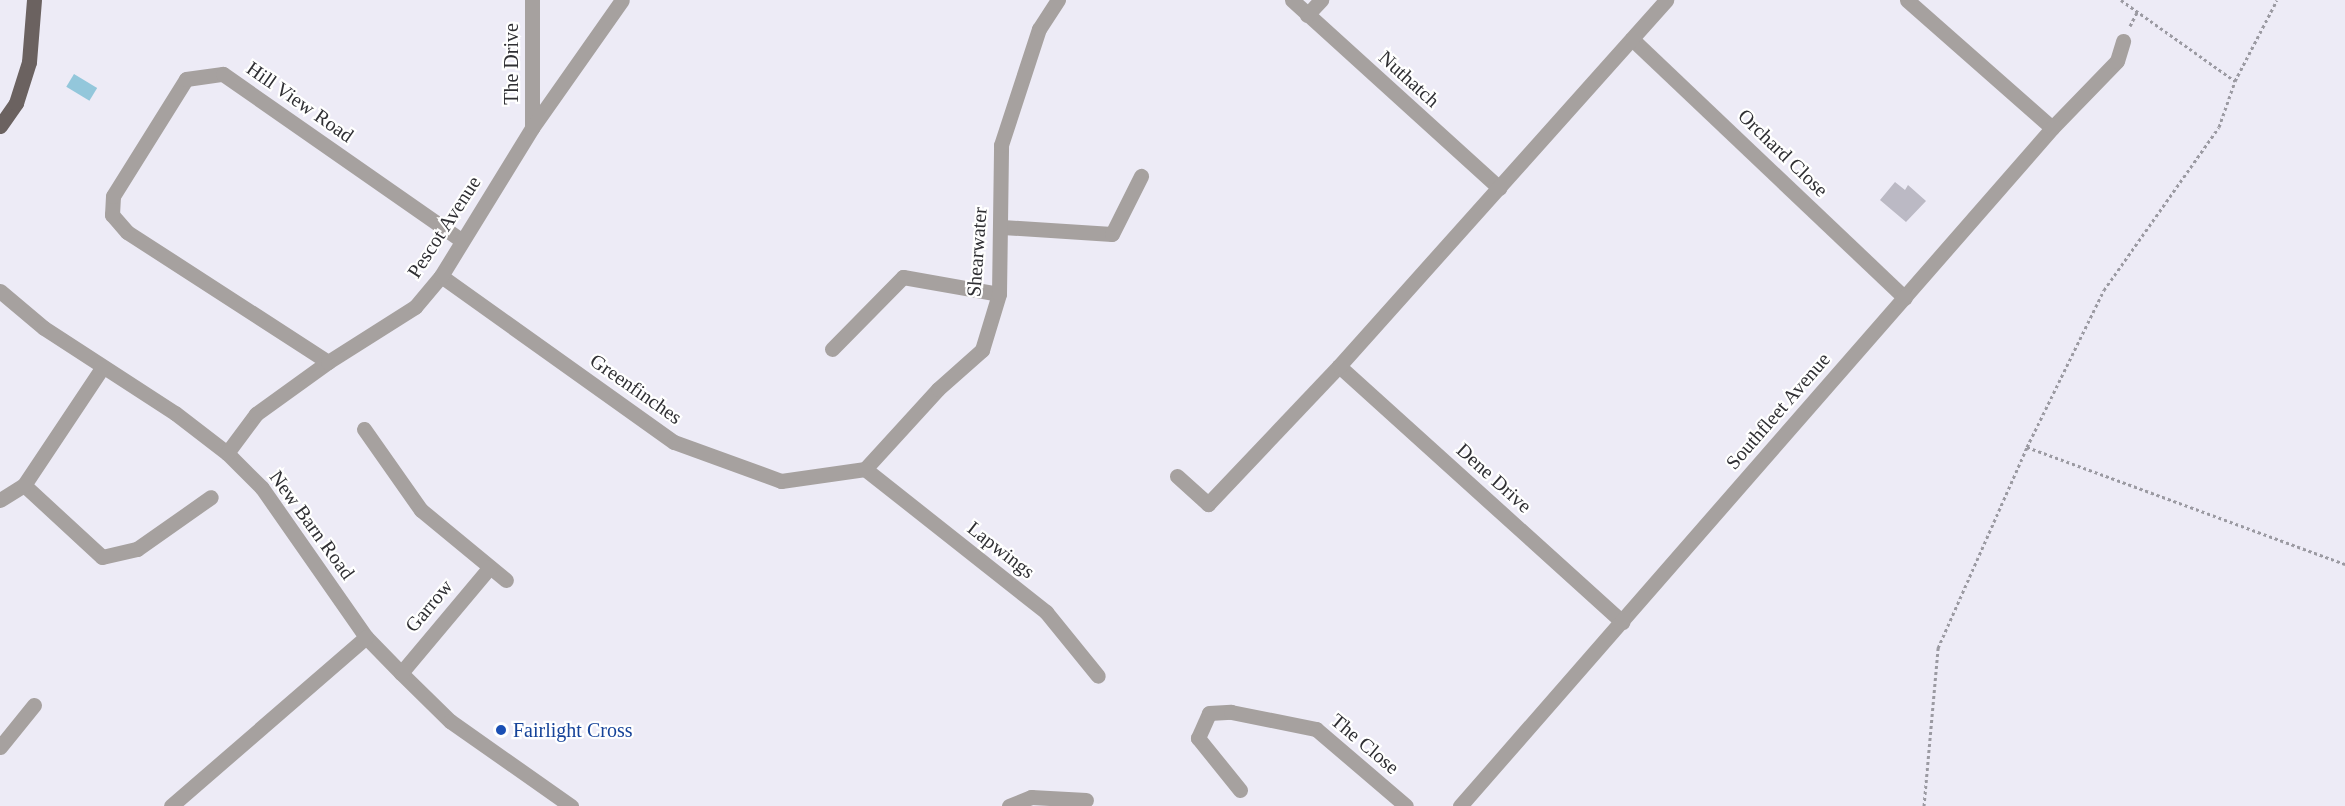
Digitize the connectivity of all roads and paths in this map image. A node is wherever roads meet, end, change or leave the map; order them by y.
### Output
1 (34, 0) edge
2 (532, 0) edge
3 (622, 0) edge
4 (1058, 0) edge
5 (1292, 0) edge
6 (1321, 0) edge
7 (1666, 0) edge
8 (1907, 0) edge
9 (2121, 0) edge
10 (2277, 0) edge
11 (1307, 15) junction
12 (1632, 39) junction
13 (2123, 41) dead end
14 (2235, 81) junction
15 (0, 126) edge
16 (532, 128) junction
17 (2052, 128) junction
18 (1141, 176) dead end
19 (1499, 188) junction
20 (1002, 227) junction
21 (461, 240) junction
22 (441, 276) junction
23 (0, 291) edge
24 (999, 294) junction
25 (1905, 298) junction
26 (832, 349) dead end
27 (328, 362) junction
28 (1339, 366) junction
29 (102, 368) junction
30 (364, 429) dead end
31 (2027, 447) junction
32 (227, 453) junction
33 (865, 469) junction
34 (1177, 476) dead end
35 (24, 485) junction
36 (211, 496) dead end
37 (0, 500) edge
38 (2345, 564) edge
39 (490, 567) junction
40 (506, 580) dead end
41 (1622, 622) junction
42 (366, 637) junction
43 (400, 673) junction
44 (1098, 676) dead end
45 (34, 705) dead end
46 (0, 747) edge
47 (1240, 790) dead end
48 (1086, 801) dead end
49 (1061, 802) edge
50 (171, 806) edge
51 (571, 806) edge
52 (1009, 806) edge
53 (1407, 806) edge
54 (1460, 806) edge
55 (1924, 806) edge

1 - 15 main road
2 - 16 street, The Drive
3 - 16 street, Pescot Avenue
4 - 20 street, Shearwater
5 - 11 street, Nuthatch
6 - 11 street
7 - 12 street
8 - 17 street
9 - 14 path
10 - 14 path
11 - 19 street, Nuthatch
12 - 19 street
12 - 25 street, Orchard Close
13 - 17 street, Southfleet Avenue
14 - 31 path
16 - 21 street, Pescot Avenue
17 - 25 street, Southfleet Avenue
18 - 20 street
19 - 28 street
20 - 24 street, Shearwater
21 - 22 street, Pescot Avenue
21 - 27 street, Hill View Road
22 - 27 street, Pescot Avenue
22 - 33 street, Greenfinches
23 - 29 street, New Barn Road
24 - 26 street
24 - 33 street, Shearwater
25 - 41 street, Southfleet Avenue
27 - 32 street, Pescot Avenue
28 - 34 street
28 - 41 street, Dene Drive
29 - 32 street, New Barn Road
29 - 35 street
30 - 39 street
31 - 38 path
31 - 55 path
32 - 42 street, New Barn Road
33 - 44 street, Lapwings
35 - 36 street
35 - 37 street
39 - 40 street
39 - 43 street, Garrow
41 - 54 street, Southfleet Avenue
42 - 43 street, New Barn Road
42 - 50 street
43 - 51 street, New Barn Road
45 - 46 street
47 - 53 street, The Close
48 - 49 street
49 - 52 street

